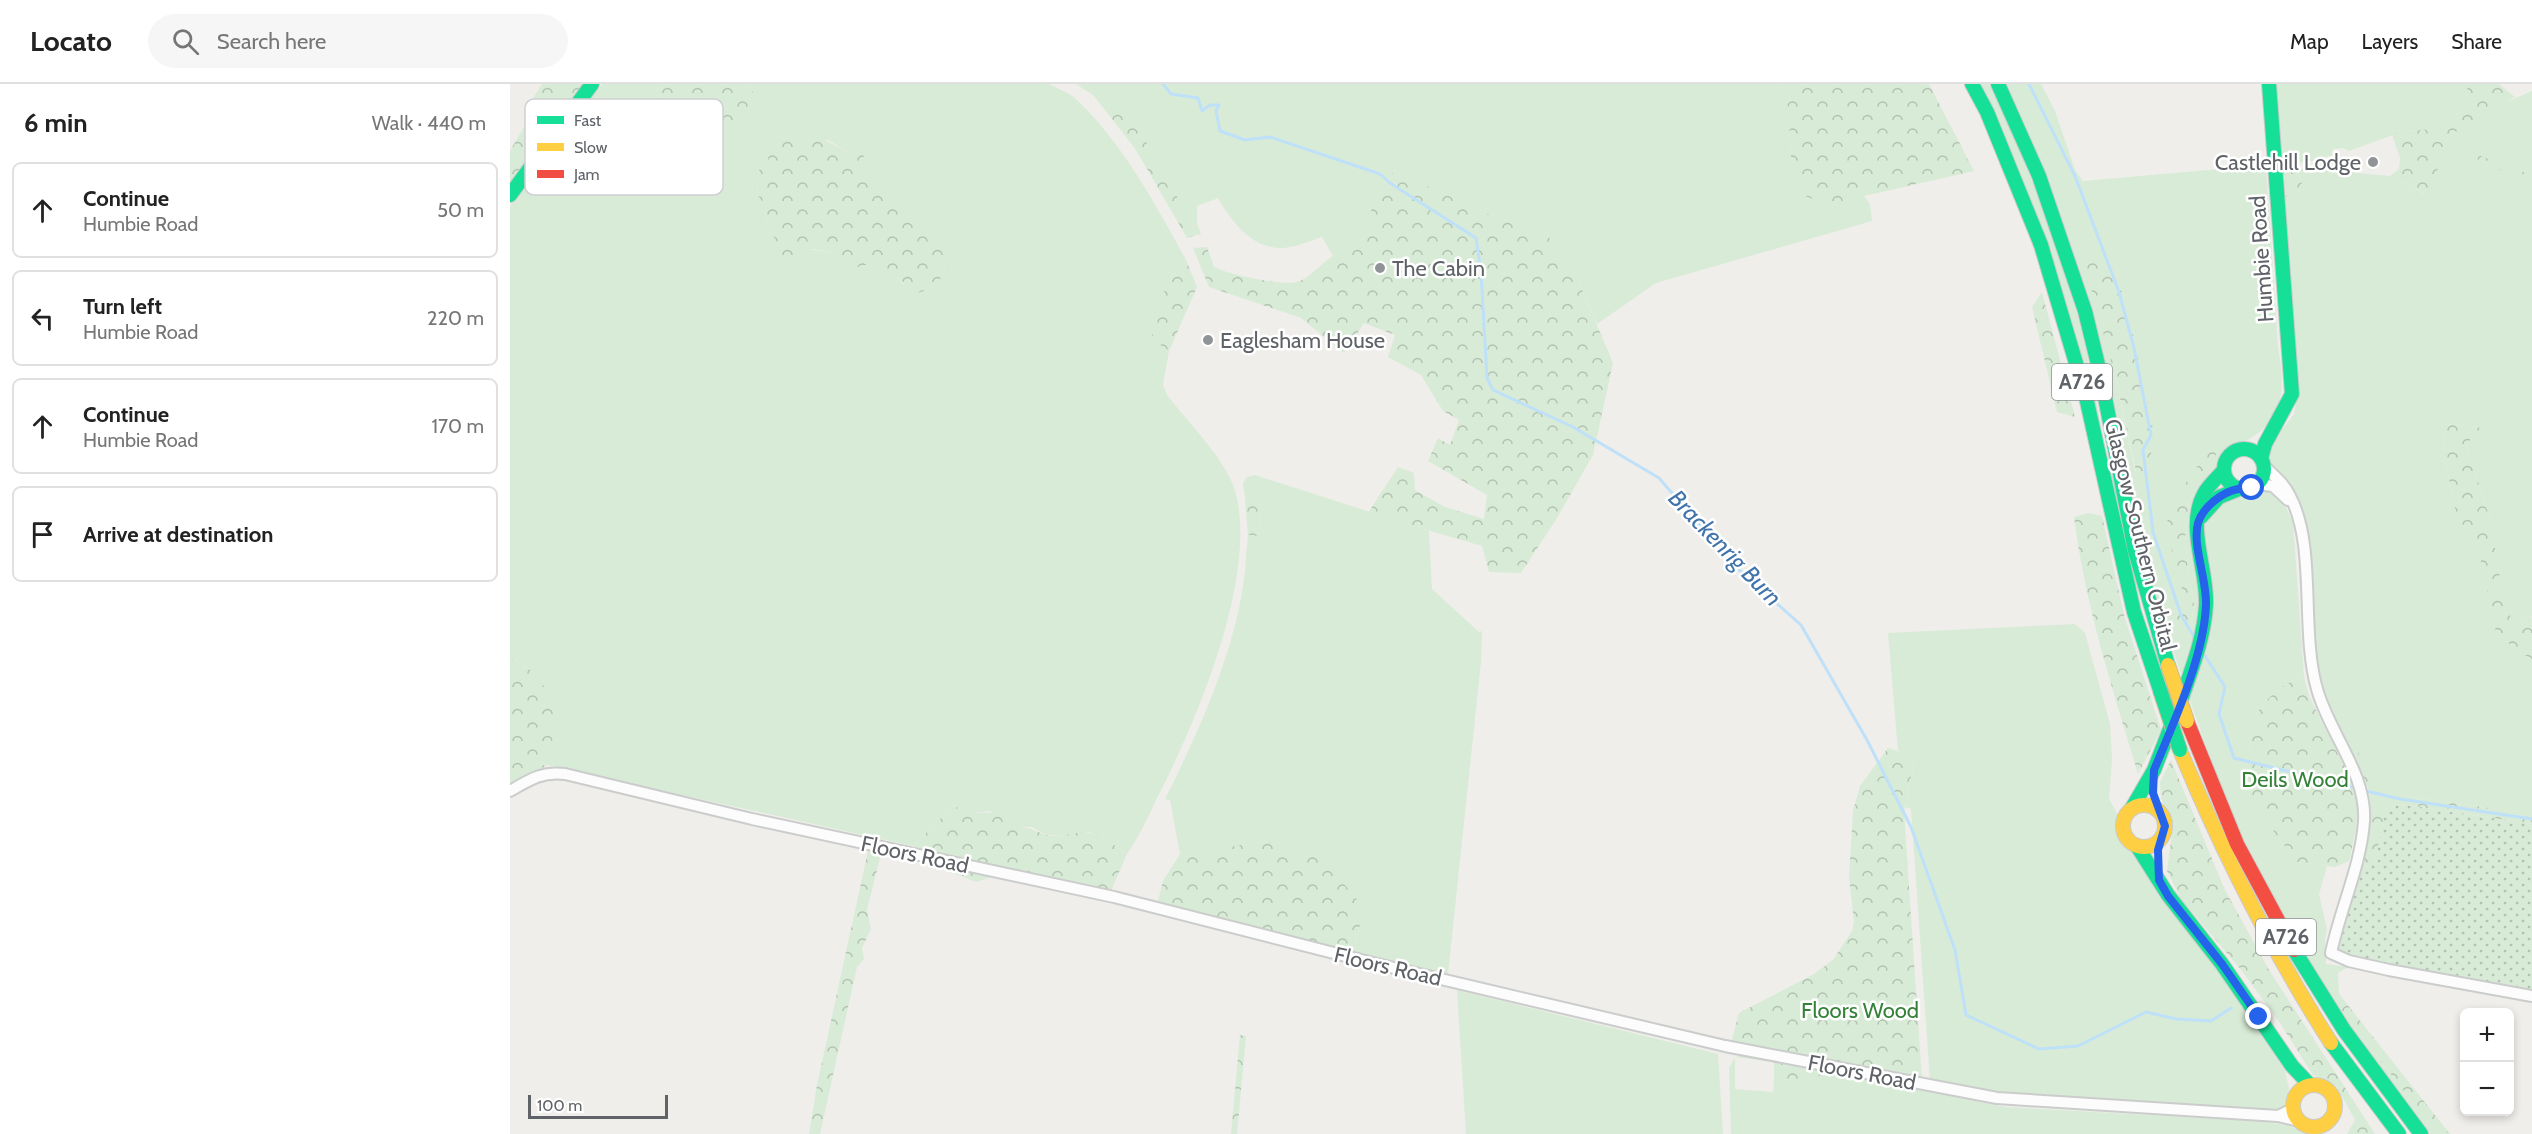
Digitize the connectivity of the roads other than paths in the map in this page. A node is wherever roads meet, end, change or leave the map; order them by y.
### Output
1 (592, 84) edge
2 (1972, 84) edge
3 (1998, 84) edge
4 (2270, 84) edge
5 (581, 99) edge
6 (525, 175) edge
7 (510, 195) edge
8 (2275, 428) junction
9 (2245, 449) junction
10 (2262, 462) junction
11 (2223, 471) junction
12 (2257, 484) junction
13 (2239, 489) junction
14 (2296, 509) junction
15 (2199, 522) junction
16 (2154, 770) junction
17 (510, 791) edge
18 (2132, 808) junction
19 (2162, 815) junction
20 (2161, 838) junction
21 (2137, 846) junction
22 (2159, 880) junction
23 (2532, 996) edge
24 (2292, 1066) junction
25 (2310, 1085) junction
26 (2304, 1117) edge
27 (2332, 1118) junction
28 (2332, 1134) edge
29 (2399, 1134) edge
30 (2421, 1134) edge

1 - 5 main road
2 - 29 main road, Glasgow Southern Orbital / A726, bridge
3 - 30 main road, Glasgow Southern Orbital / A726, bridge
4 - 8 main road, Humbie Road
6 - 7 main road
8 - 9 main road, Humbie Road
8 - 10 main road, Humbie Road
9 - 10 main road
9 - 11 main road, Humbie Road
10 - 12 main road, Humbie Road
10 - 14 street
11 - 13 main road
11 - 15 main road, Humbie Road
12 - 13 main road
12 - 14 street
13 - 15 main road
14 - 23 street
15 - 16 main road, Humbie Road
16 - 18 main road, Humbie Road
16 - 19 main road, Humbie Road
17 - 26 street, Floors Road
18 - 19 main road
18 - 21 main road
19 - 20 main road
20 - 21 main road
20 - 22 main road
21 - 22 main road
22 - 24 main road
24 - 25 main road
24 - 26 main road
25 - 26 main road
25 - 27 main road
26 - 27 main road
27 - 28 main road

